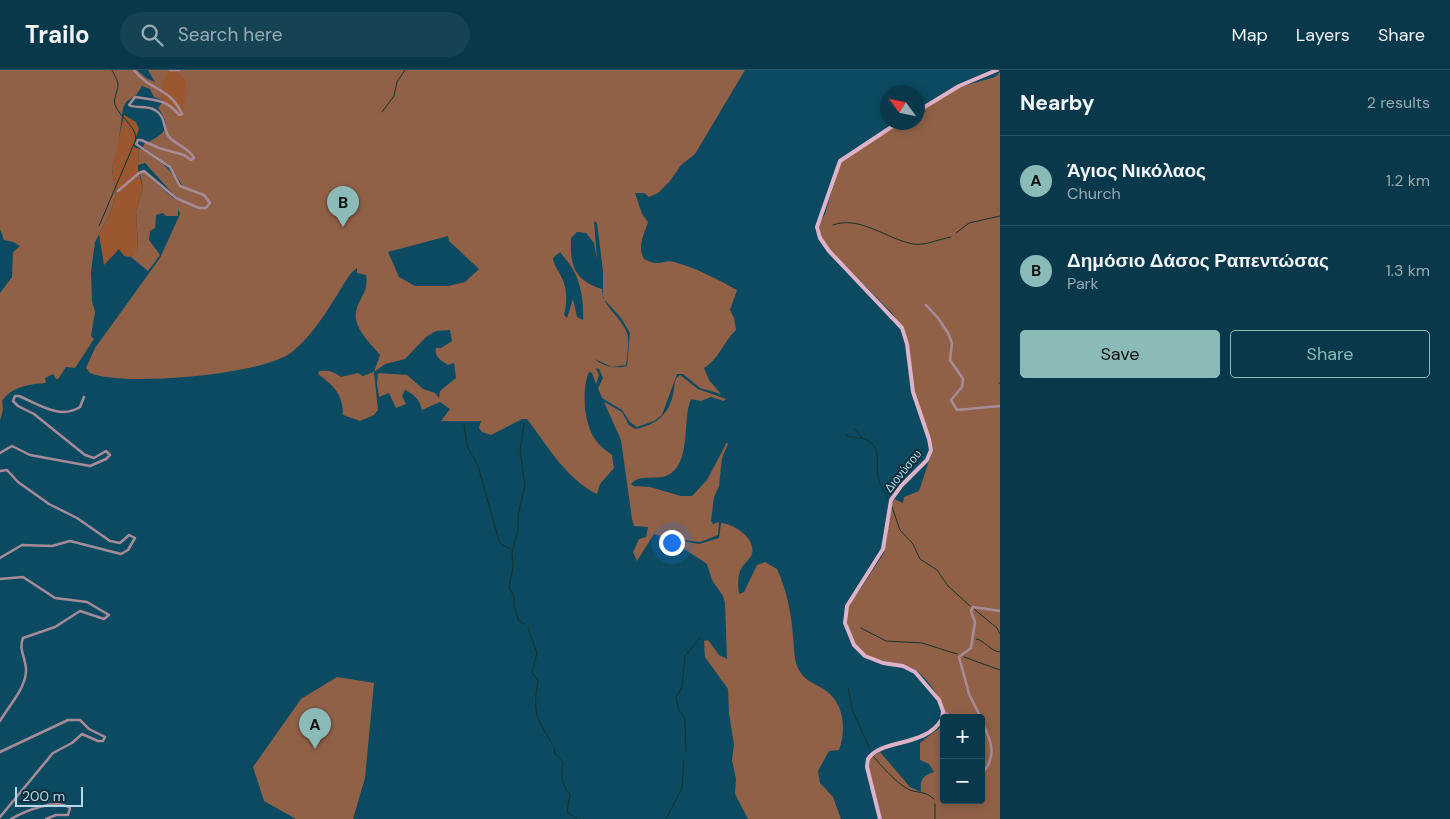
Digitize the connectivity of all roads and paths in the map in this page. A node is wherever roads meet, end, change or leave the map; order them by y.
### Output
1 (134, 70) edge
2 (170, 70) edge
3 (179, 70) edge
4 (997, 70) edge
5 (925, 107) edge
6 (886, 130) edge
7 (118, 191) dead end
8 (926, 305) dead end
9 (84, 397) dead end
10 (1000, 406) edge
11 (0, 454) edge
12 (0, 471) edge
13 (0, 558) edge
14 (0, 579) edge
15 (1000, 611) edge
16 (943, 711) junction
17 (947, 714) edge
18 (979, 714) edge
19 (0, 721) edge
20 (985, 729) edge
21 (0, 752) edge
22 (985, 770) edge
23 (0, 817) edge
24 (11, 819) edge
25 (46, 819) edge
26 (880, 819) edge

1 - 7 street
2 - 3 street
4 - 5 main road
6 - 16 main road, Διονύσου
8 - 10 street
9 - 11 street
12 - 13 street
14 - 19 street
15 - 18 street
16 - 17 street
16 - 26 main road
20 - 22 street
21 - 23 street
24 - 25 street

